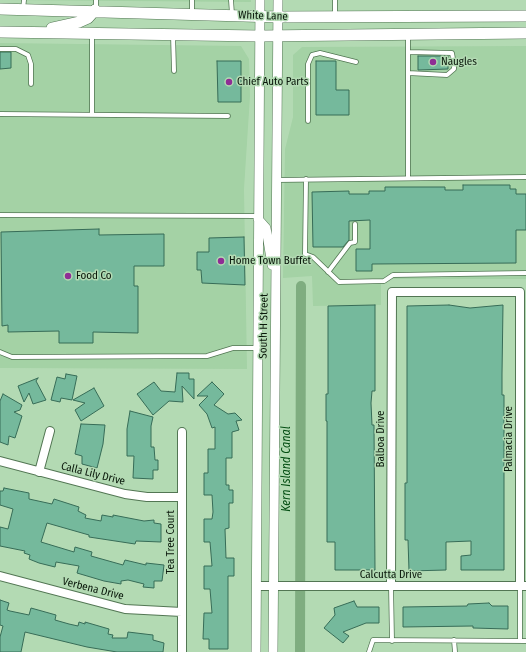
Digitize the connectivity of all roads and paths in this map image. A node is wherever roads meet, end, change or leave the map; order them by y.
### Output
1 (192, 0) edge
2 (231, 0) edge
3 (260, 0) edge
4 (278, 0) edge
5 (335, 0) edge
6 (96, 5) edge
7 (26, 6) edge
8 (0, 9) edge
9 (192, 13) junction
10 (232, 15) junction
11 (0, 16) edge
12 (260, 16) junction
13 (335, 16) junction
14 (526, 16) edge
15 (278, 17) junction
16 (0, 32) edge
17 (34, 32) junction
18 (92, 33) junction
19 (526, 33) edge
20 (173, 34) junction
21 (408, 34) junction
22 (278, 35) junction
23 (260, 36) junction
24 (0, 48) edge
25 (408, 52) junction
26 (356, 62) dead end
27 (174, 71) dead end
28 (408, 73) junction
29 (31, 84) dead end
30 (0, 114) edge
31 (92, 115) junction
32 (228, 116) dead end
33 (308, 121) dead end
34 (526, 177) edge
35 (408, 178) junction
36 (306, 179) junction
37 (277, 180) junction
38 (0, 215) edge
39 (258, 218) junction
40 (356, 224) dead end
41 (328, 272) junction
42 (526, 273) edge
43 (276, 292) junction
44 (392, 292) joint
45 (257, 348) junction
46 (0, 352) edge
47 (50, 431) dead end
48 (182, 432) dead end
49 (0, 461) edge
50 (39, 472) junction
51 (182, 497) junction
52 (0, 576) edge
53 (257, 586) junction
54 (273, 586) junction
55 (391, 586) junction
56 (523, 586) edge
57 (182, 612) junction
58 (392, 640) junction
59 (454, 640) junction
60 (520, 640) junction
61 (526, 640) edge
62 (182, 652) edge
63 (256, 652) edge
64 (273, 652) edge
65 (369, 652) edge
66 (454, 652) edge

1 - 9 lane
2 - 10 lane
3 - 12 street, South H Street
4 - 15 street, South H Street
5 - 13 lane
6 - 7 main road, White Lane
6 - 9 main road, White Lane
6 - 17 main road
7 - 8 main road, White Lane
7 - 11 main road
9 - 10 main road, White Lane
10 - 12 main road, White Lane
12 - 15 main road, White Lane
12 - 23 street, South H Street
13 - 14 main road, White Lane
13 - 15 main road, White Lane
15 - 22 street, South H Street
16 - 17 main road, White Lane
17 - 18 main road, White Lane
18 - 20 main road, White Lane
18 - 31 lane
19 - 21 main road, White Lane
20 - 23 main road, White Lane
20 - 27 lane
21 - 22 main road, White Lane
21 - 25 lane
22 - 23 main road, White Lane
22 - 37 street, South H Street
23 - 39 street, South H Street
24 - 29 lane
25 - 28 lane
25 - 28 lane
26 - 33 lane
28 - 35 lane
30 - 31 lane
31 - 32 lane
34 - 35 lane
35 - 36 lane
36 - 37 lane
36 - 41 lane
37 - 43 street, South H Street
38 - 39 lane
39 - 43 street
39 - 45 street, South H Street
40 - 41 lane
41 - 42 lane
43 - 54 street, South H Street
44 - 55 street, Balboa Drive
44 - 56 street, Palmacia Drive
45 - 46 lane
45 - 53 street, South H Street
47 - 50 street
48 - 51 street, Tea Tree Court
49 - 50 street, Calla Lily Drive
50 - 51 street, Calla Lily Drive
51 - 57 street, Tea Tree Court
52 - 57 street, Verbena Drive
53 - 54 street, Calcutta Drive
53 - 63 street, South H Street
54 - 55 street, Calcutta Drive
54 - 64 street, South H Street
55 - 56 street, Calcutta Drive
55 - 58 lane
56 - 60 lane
57 - 62 street, Tea Tree Court
58 - 59 lane
58 - 65 lane
59 - 60 lane
59 - 66 lane
60 - 61 lane

